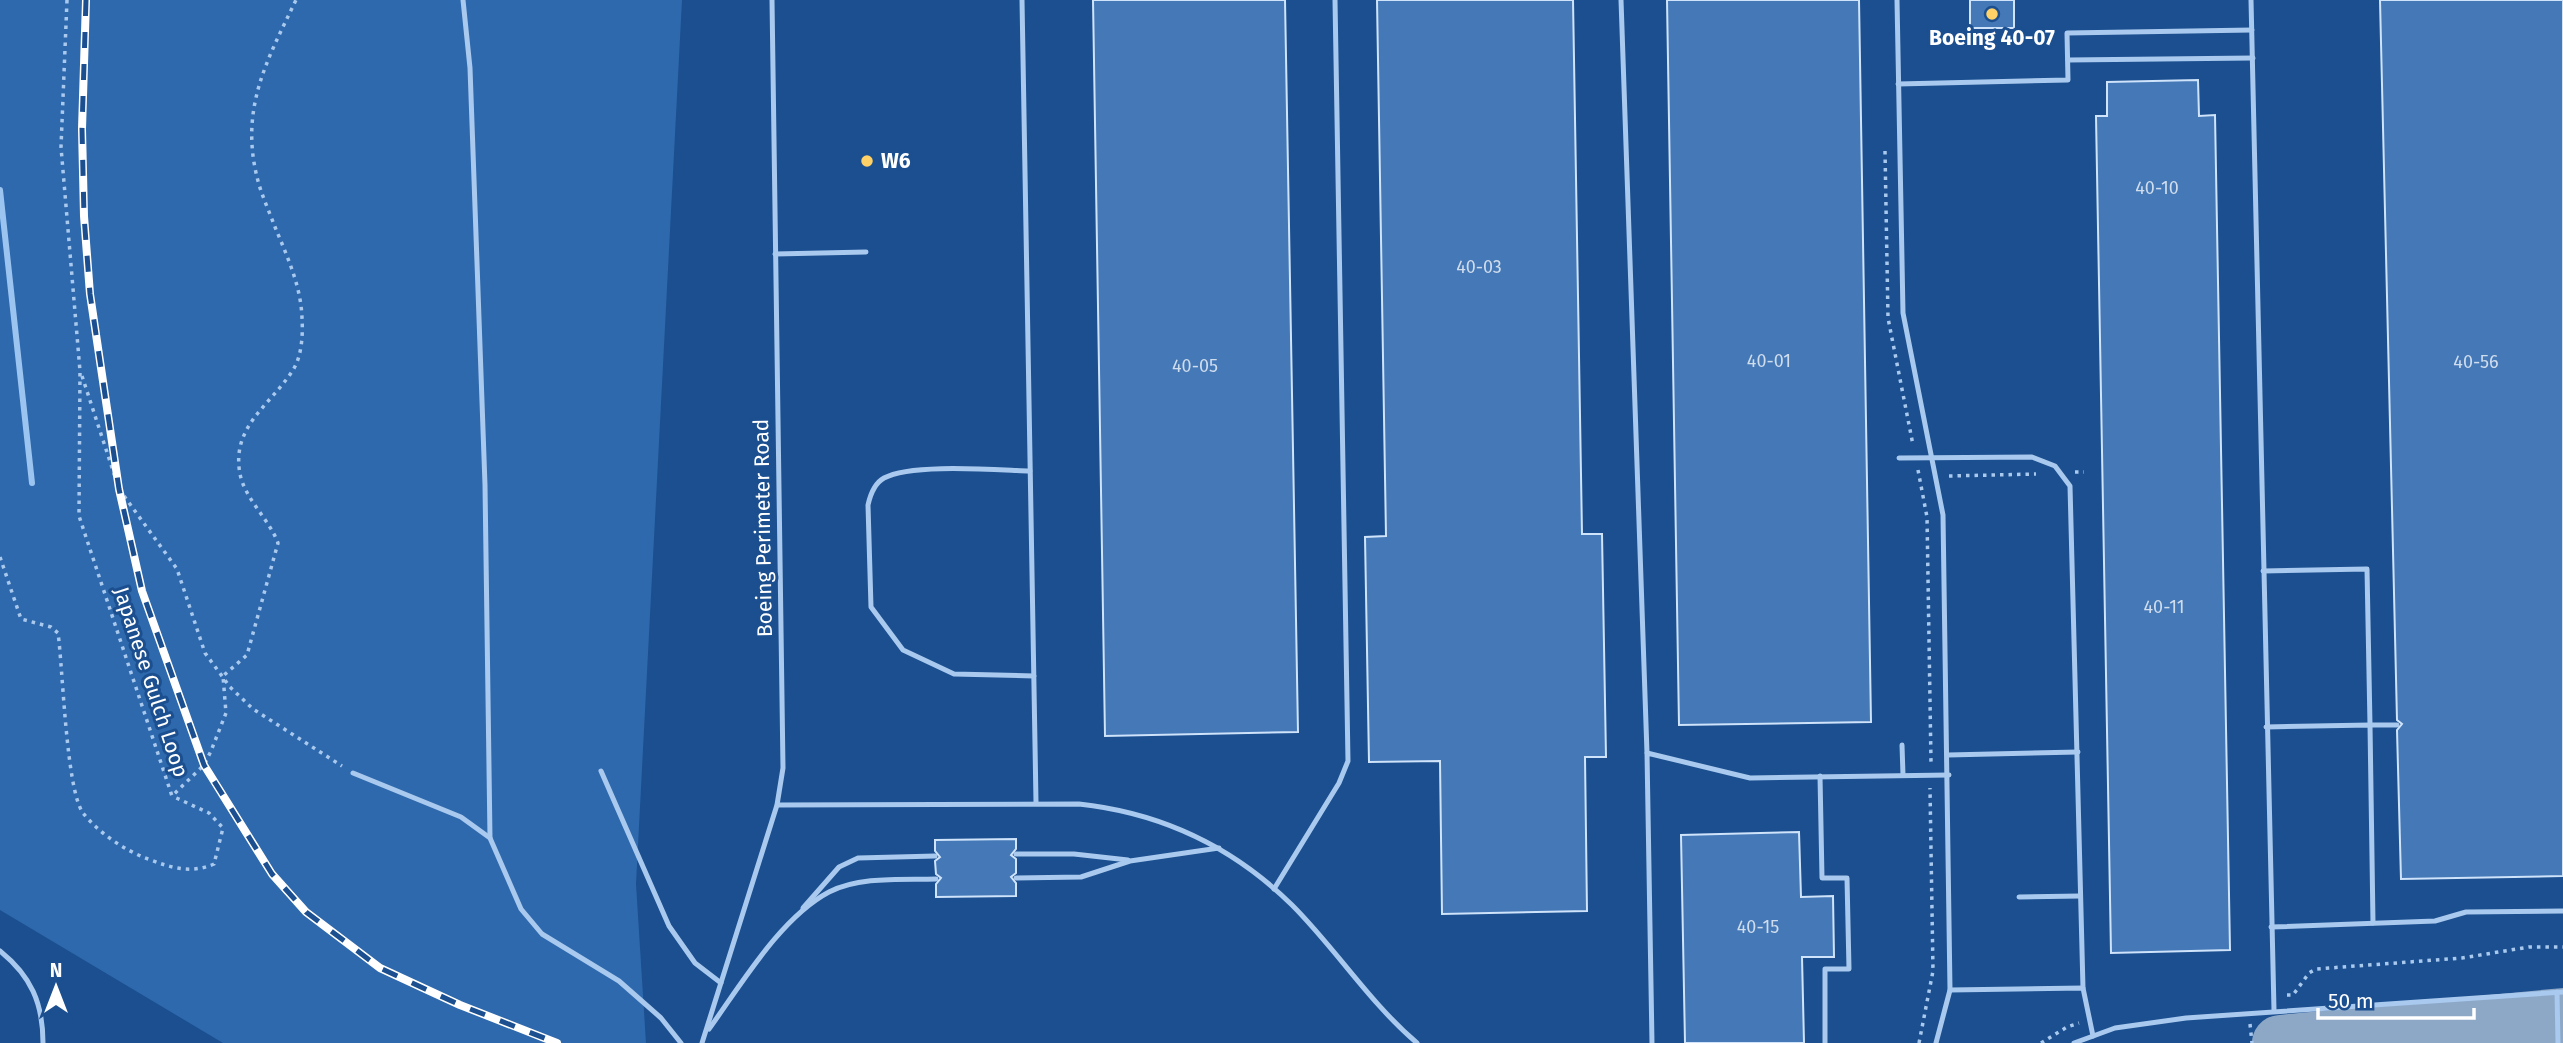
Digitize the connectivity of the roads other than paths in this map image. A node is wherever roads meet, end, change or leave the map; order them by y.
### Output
1 (463, 0) edge
2 (772, 0) edge
3 (1022, 0) edge
4 (1335, 0) edge
5 (1621, 0) edge
6 (1897, 0) edge
7 (2251, 0) edge
8 (2252, 30) junction
9 (2253, 58) junction
10 (2068, 60) junction
11 (1898, 84) junction
12 (866, 252) dead end
13 (775, 254) junction
14 (1899, 458) dead end
15 (1932, 458) junction
16 (1030, 471) junction
17 (2263, 571) junction
18 (1034, 676) junction
19 (2370, 725) junction
20 (2397, 725) dead end
21 (2266, 727) junction
22 (1902, 746) dead end
23 (2078, 752) junction
24 (1647, 753) junction
25 (1948, 755) junction
26 (601, 771) dead end
27 (353, 773) road end
28 (1903, 775) junction
29 (1949, 775) junction
30 (1820, 776) junction
31 (1036, 802) junction
32 (777, 805) junction
33 (490, 838) junction
34 (1219, 848) junction
35 (1016, 854) dead end
36 (935, 856) dead end
37 (1130, 861) junction
38 (1016, 878) dead end
39 (936, 879) dead end
40 (1274, 889) junction
41 (2080, 896) junction
42 (2019, 897) dead end
43 (2563, 911) edge
44 (796, 915) junction
45 (2373, 923) junction
46 (2271, 927) junction
47 (0, 951) edge
48 (721, 983) junction
49 (2082, 988) junction
50 (1950, 990) junction
51 (2560, 992) edge
52 (2274, 1010) junction
53 (705, 1035) junction
54 (2093, 1036) junction
55 (43, 1043) edge
56 (681, 1043) edge
57 (702, 1043) edge
58 (1417, 1043) edge
59 (1652, 1043) edge
60 (1825, 1043) edge
61 (1936, 1043) edge
62 (2074, 1043) edge
63 (2558, 1043) edge

1 - 33 lane
2 - 13 lane, Boeing Perimeter Road
3 - 16 lane
4 - 40 lane
5 - 24 lane
6 - 11 lane
7 - 8 lane
8 - 9 lane
8 - 10 lane
9 - 10 lane
9 - 17 lane
10 - 11 lane
11 - 15 lane
12 - 13 lane
13 - 32 lane, Boeing Perimeter Road
14 - 15 lane
15 - 23 lane
15 - 25 lane
16 - 18 lane
16 - 18 lane
17 - 19 lane
17 - 21 lane
18 - 31 lane
19 - 20 lane
19 - 21 lane
19 - 45 lane
21 - 46 lane
22 - 28 lane
23 - 25 lane
23 - 41 lane
24 - 30 lane
24 - 59 lane
25 - 29 lane
26 - 48 lane
27 - 33 lane
28 - 29 lane
28 - 30 lane
29 - 50 lane
30 - 60 lane
31 - 32 lane
31 - 34 lane
32 - 48 lane, Boeing Perimeter Road
33 - 56 lane
34 - 37 lane
34 - 40 lane
35 - 37 lane
36 - 44 lane
37 - 38 lane
39 - 44 lane
40 - 58 lane
41 - 42 lane
41 - 49 lane
43 - 45 lane
44 - 53 lane
45 - 46 lane
46 - 52 lane
47 - 55 lane
48 - 53 lane, Boeing Perimeter Road
49 - 50 lane
49 - 54 lane
50 - 61 lane
51 - 52 lane
51 - 63 lane
52 - 54 lane
53 - 57 lane, Boeing Perimeter Road
54 - 62 lane

